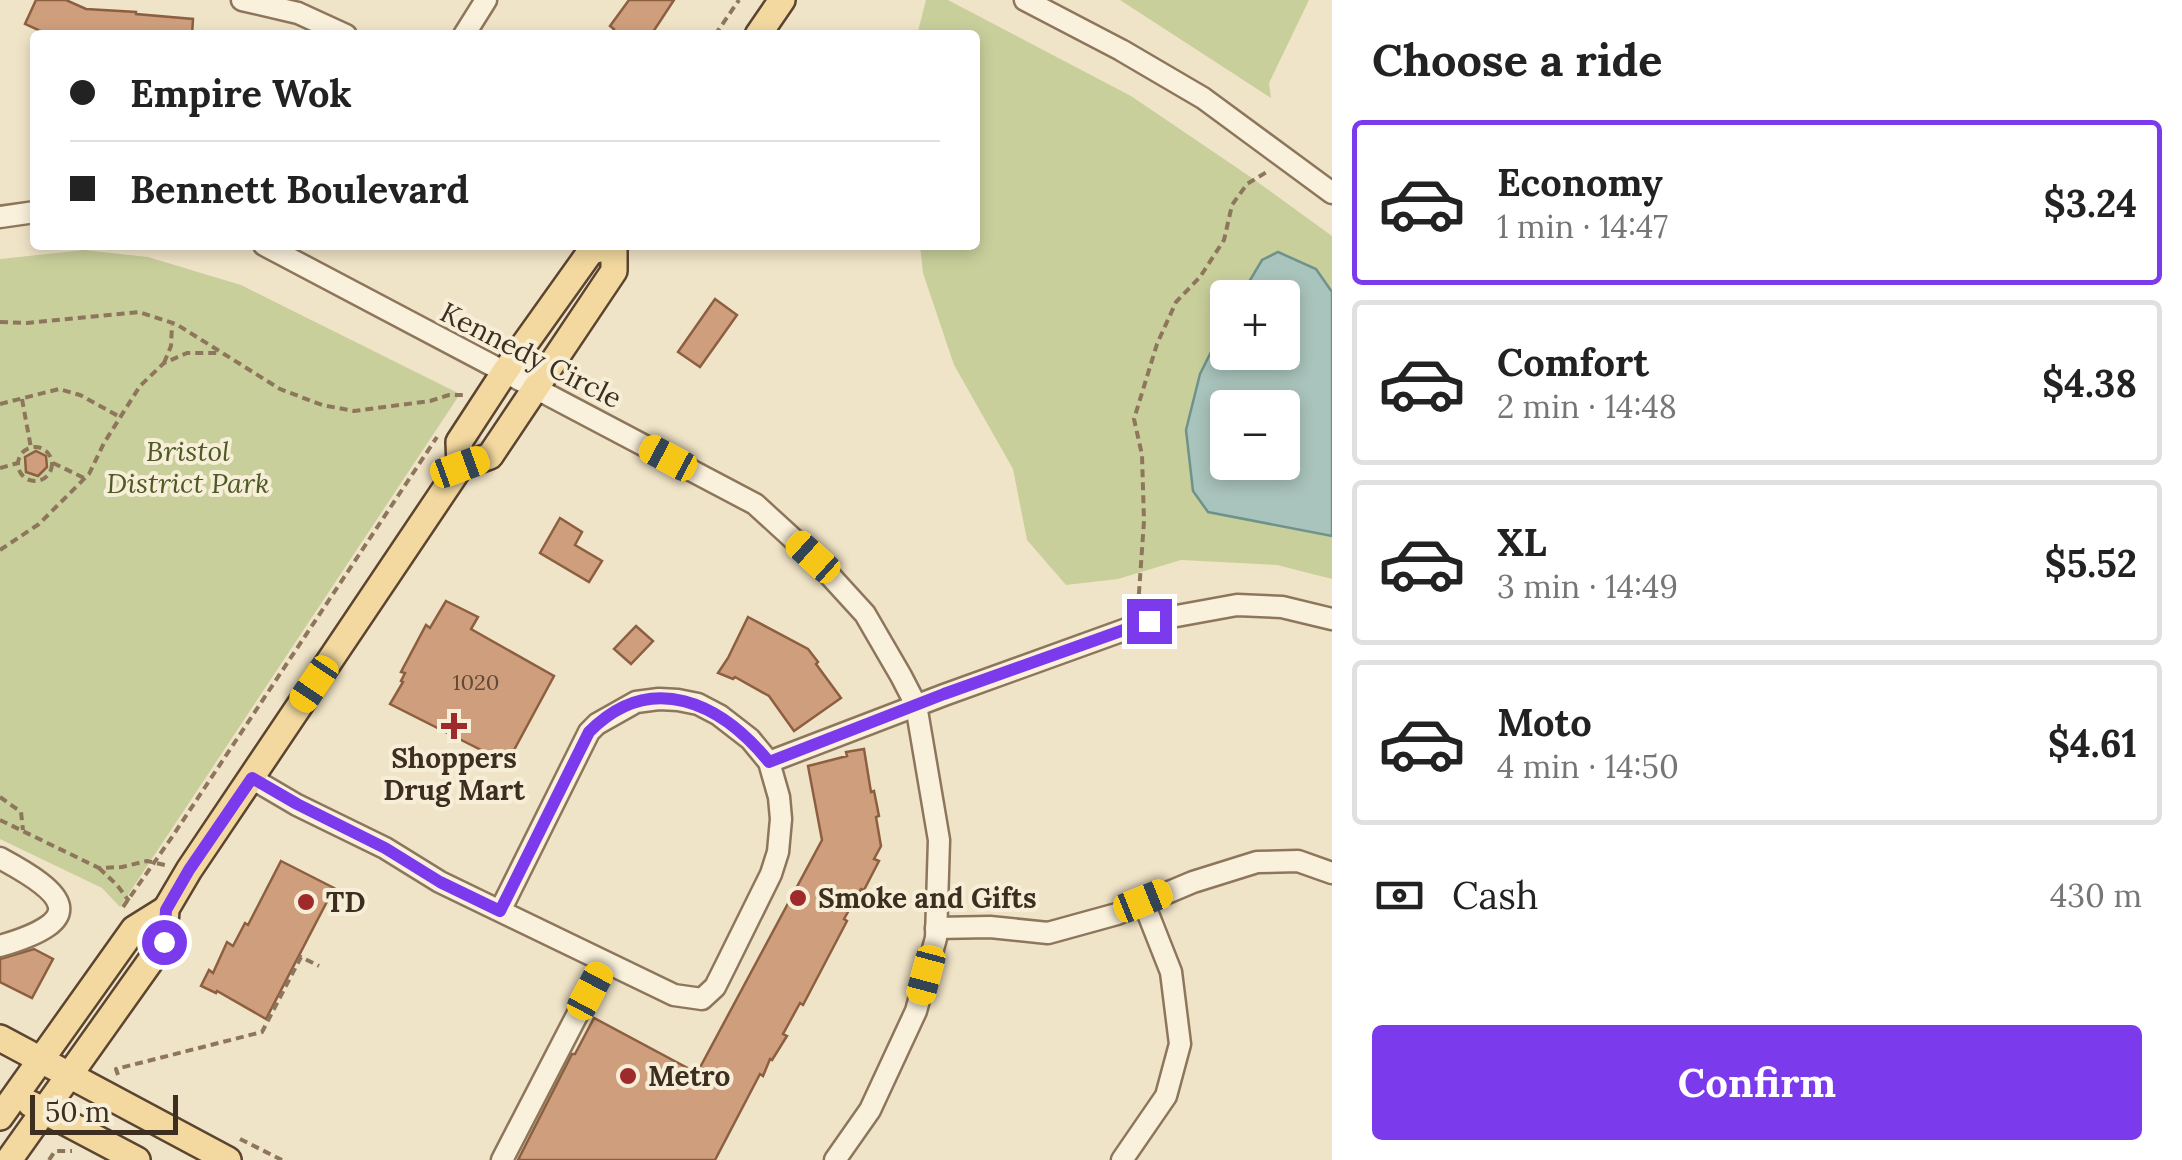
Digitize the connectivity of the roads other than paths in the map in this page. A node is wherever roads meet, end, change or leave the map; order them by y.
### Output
1 (242, 0) edge
2 (486, 0) edge
3 (782, 0) edge
4 (1025, 0) edge
5 (335, 30) edge
6 (467, 30) edge
7 (761, 30) edge
8 (1332, 192) edge
9 (30, 213) edge
10 (0, 216) edge
11 (273, 250) edge
12 (595, 250) edge
13 (614, 250) edge
14 (504, 373) junction
15 (535, 388) junction
16 (460, 467) junction
17 (1332, 620) edge
18 (916, 705) junction
19 (769, 762) junction
20 (252, 778) junction
21 (0, 858) edge
22 (0, 869) edge
23 (1332, 873) edge
24 (50, 892) junction
25 (1143, 901) junction
26 (166, 910) junction
27 (500, 911) junction
28 (936, 928) junction
29 (0, 946) edge
30 (604, 963) junction
31 (0, 1038) edge
32 (40, 1060) junction
33 (70, 1076) junction
34 (8, 1091) edge
35 (44, 1111) junction
36 (0, 1117) edge
37 (10, 1160) edge
38 (137, 1160) edge
39 (228, 1160) edge
40 (502, 1160) edge
41 (835, 1160) edge
42 (1122, 1160) edge

1 - 5 street
2 - 6 street
3 - 7 main road
4 - 8 street
9 - 10 street
11 - 14 street, Kennedy Circle
12 - 14 main road
13 - 15 main road
14 - 15 street, Kennedy Circle
14 - 16 main road
15 - 16 main road
15 - 18 street, Kennedy Circle
16 - 20 main road
17 - 18 street
18 - 19 street
18 - 28 street, Kennedy Circle
19 - 27 street
19 - 30 street
20 - 26 main road
20 - 27 street
21 - 24 street
22 - 24 street
23 - 25 street
24 - 29 street
25 - 28 street
25 - 42 street
26 - 32 main road
26 - 33 main road
27 - 30 street
28 - 41 street, Kennedy Circle
30 - 40 street
31 - 32 main road
32 - 33 main road
32 - 34 main road
33 - 35 main road
33 - 39 main road
34 - 35 main road
34 - 36 main road
35 - 37 main road
35 - 38 main road

